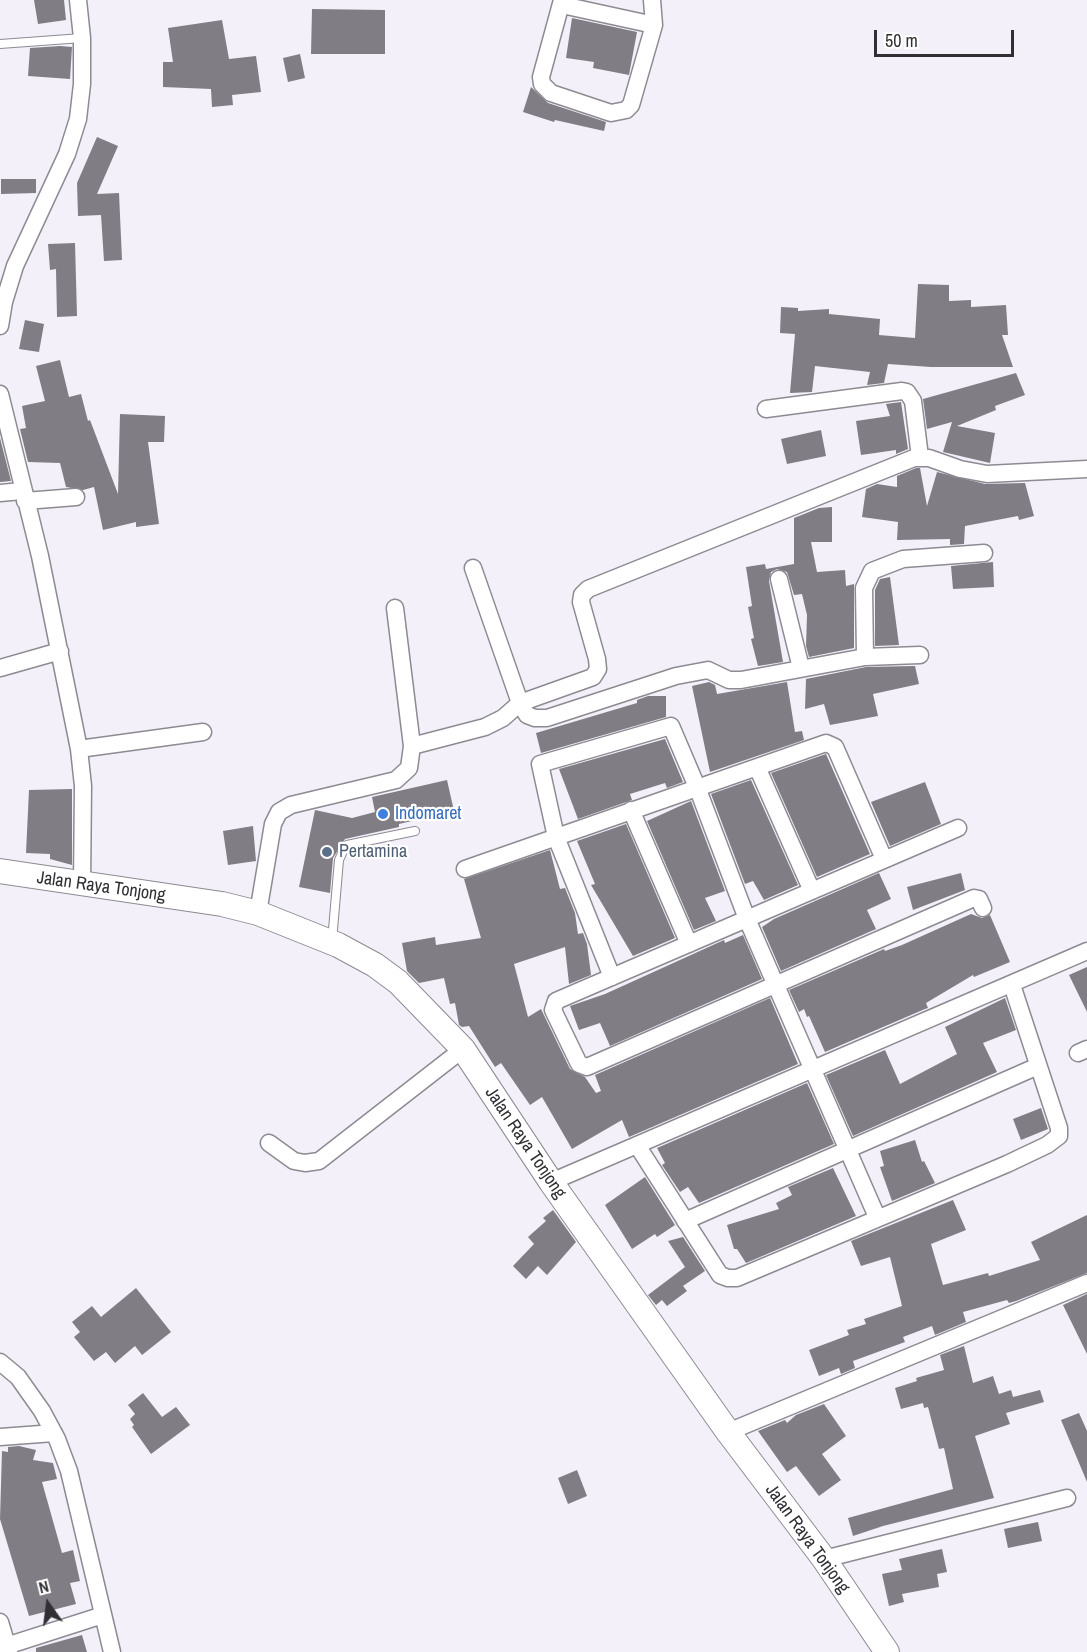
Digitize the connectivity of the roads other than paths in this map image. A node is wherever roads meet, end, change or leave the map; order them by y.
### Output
1 (78, 0) edge
2 (652, 0) edge
3 (562, 3) edge
4 (654, 25) junction
5 (82, 38) junction
6 (0, 44) edge
7 (0, 326) edge
8 (0, 394) edge
9 (766, 409) dead end
10 (920, 457) junction
11 (1087, 469) edge
12 (0, 494) edge
13 (24, 496) junction
14 (76, 497) dead end
15 (984, 553) dead end
16 (472, 568) dead end
17 (779, 579) dead end
18 (395, 609) dead end
19 (60, 651) junction
20 (920, 655) dead end
21 (865, 657) junction
22 (0, 668) edge
23 (801, 668) junction
24 (520, 703) junction
25 (203, 732) dead end
26 (412, 746) junction
27 (79, 749) junction
28 (757, 767) junction
29 (697, 787) junction
30 (631, 810) junction
31 (958, 828) dead end
32 (415, 831) dead end
33 (556, 837) junction
34 (884, 860) junction
35 (465, 869) dead end
36 (0, 872) edge
37 (82, 884) junction
38 (812, 891) junction
39 (983, 908) dead end
40 (258, 913) junction
41 (747, 919) junction
42 (332, 942) junction
43 (689, 944) junction
44 (1087, 951) edge
45 (612, 977) junction
46 (775, 983) junction
47 (1012, 985) junction
48 (463, 1049) junction
49 (1038, 1066) junction
50 (812, 1069) junction
51 (269, 1143) dead end
52 (637, 1145) junction
53 (847, 1151) junction
54 (551, 1182) junction
55 (877, 1217) junction
56 (685, 1221) junction
57 (1087, 1283) edge
58 (0, 1362) edge
59 (728, 1432) junction
60 (54, 1433) junction
61 (0, 1437) edge
62 (1066, 1498) dead end
63 (824, 1559) junction
64 (103, 1615) junction
65 (0, 1622) edge
66 (6, 1649) edge
67 (112, 1652) edge
68 (886, 1652) edge

1 - 5 street
2 - 4 street
3 - 4 street
3 - 4 street
5 - 6 lane
5 - 7 street
8 - 13 street
9 - 10 street
10 - 11 street
10 - 24 street
12 - 13 street
13 - 14 street
13 - 19 street
15 - 21 street
16 - 24 street
17 - 23 street
18 - 26 street
19 - 22 street
19 - 27 street
20 - 21 street
21 - 23 street
23 - 24 street
24 - 26 street
25 - 27 street
26 - 40 street
27 - 37 street
28 - 29 street
28 - 34 street
28 - 38 street
29 - 30 street
29 - 33 street
29 - 41 street
30 - 33 street
30 - 43 street
31 - 34 street
32 - 42 lane
33 - 35 street
33 - 45 street
34 - 38 street
36 - 37 main road, Jalan Raya Tonjong
37 - 40 main road, Jalan Raya Tonjong
38 - 41 street
39 - 46 street
40 - 42 main road, Jalan Raya Tonjong
41 - 43 street
41 - 46 street
42 - 48 main road, Jalan Raya Tonjong
43 - 45 street
44 - 47 street
45 - 46 street
46 - 50 street
47 - 49 street
47 - 50 street
48 - 51 street
48 - 54 main road, Jalan Raya Tonjong
49 - 53 street
49 - 55 street
50 - 52 street
50 - 53 street
52 - 54 street
52 - 56 street
53 - 55 street
53 - 56 street
54 - 59 main road, Jalan Raya Tonjong
55 - 56 street
57 - 59 street
58 - 60 street
59 - 63 main road, Jalan Raya Tonjong
60 - 61 street
60 - 64 street
62 - 63 street
63 - 68 main road, Jalan Raya Tonjong
64 - 66 street
64 - 67 street
65 - 66 street

